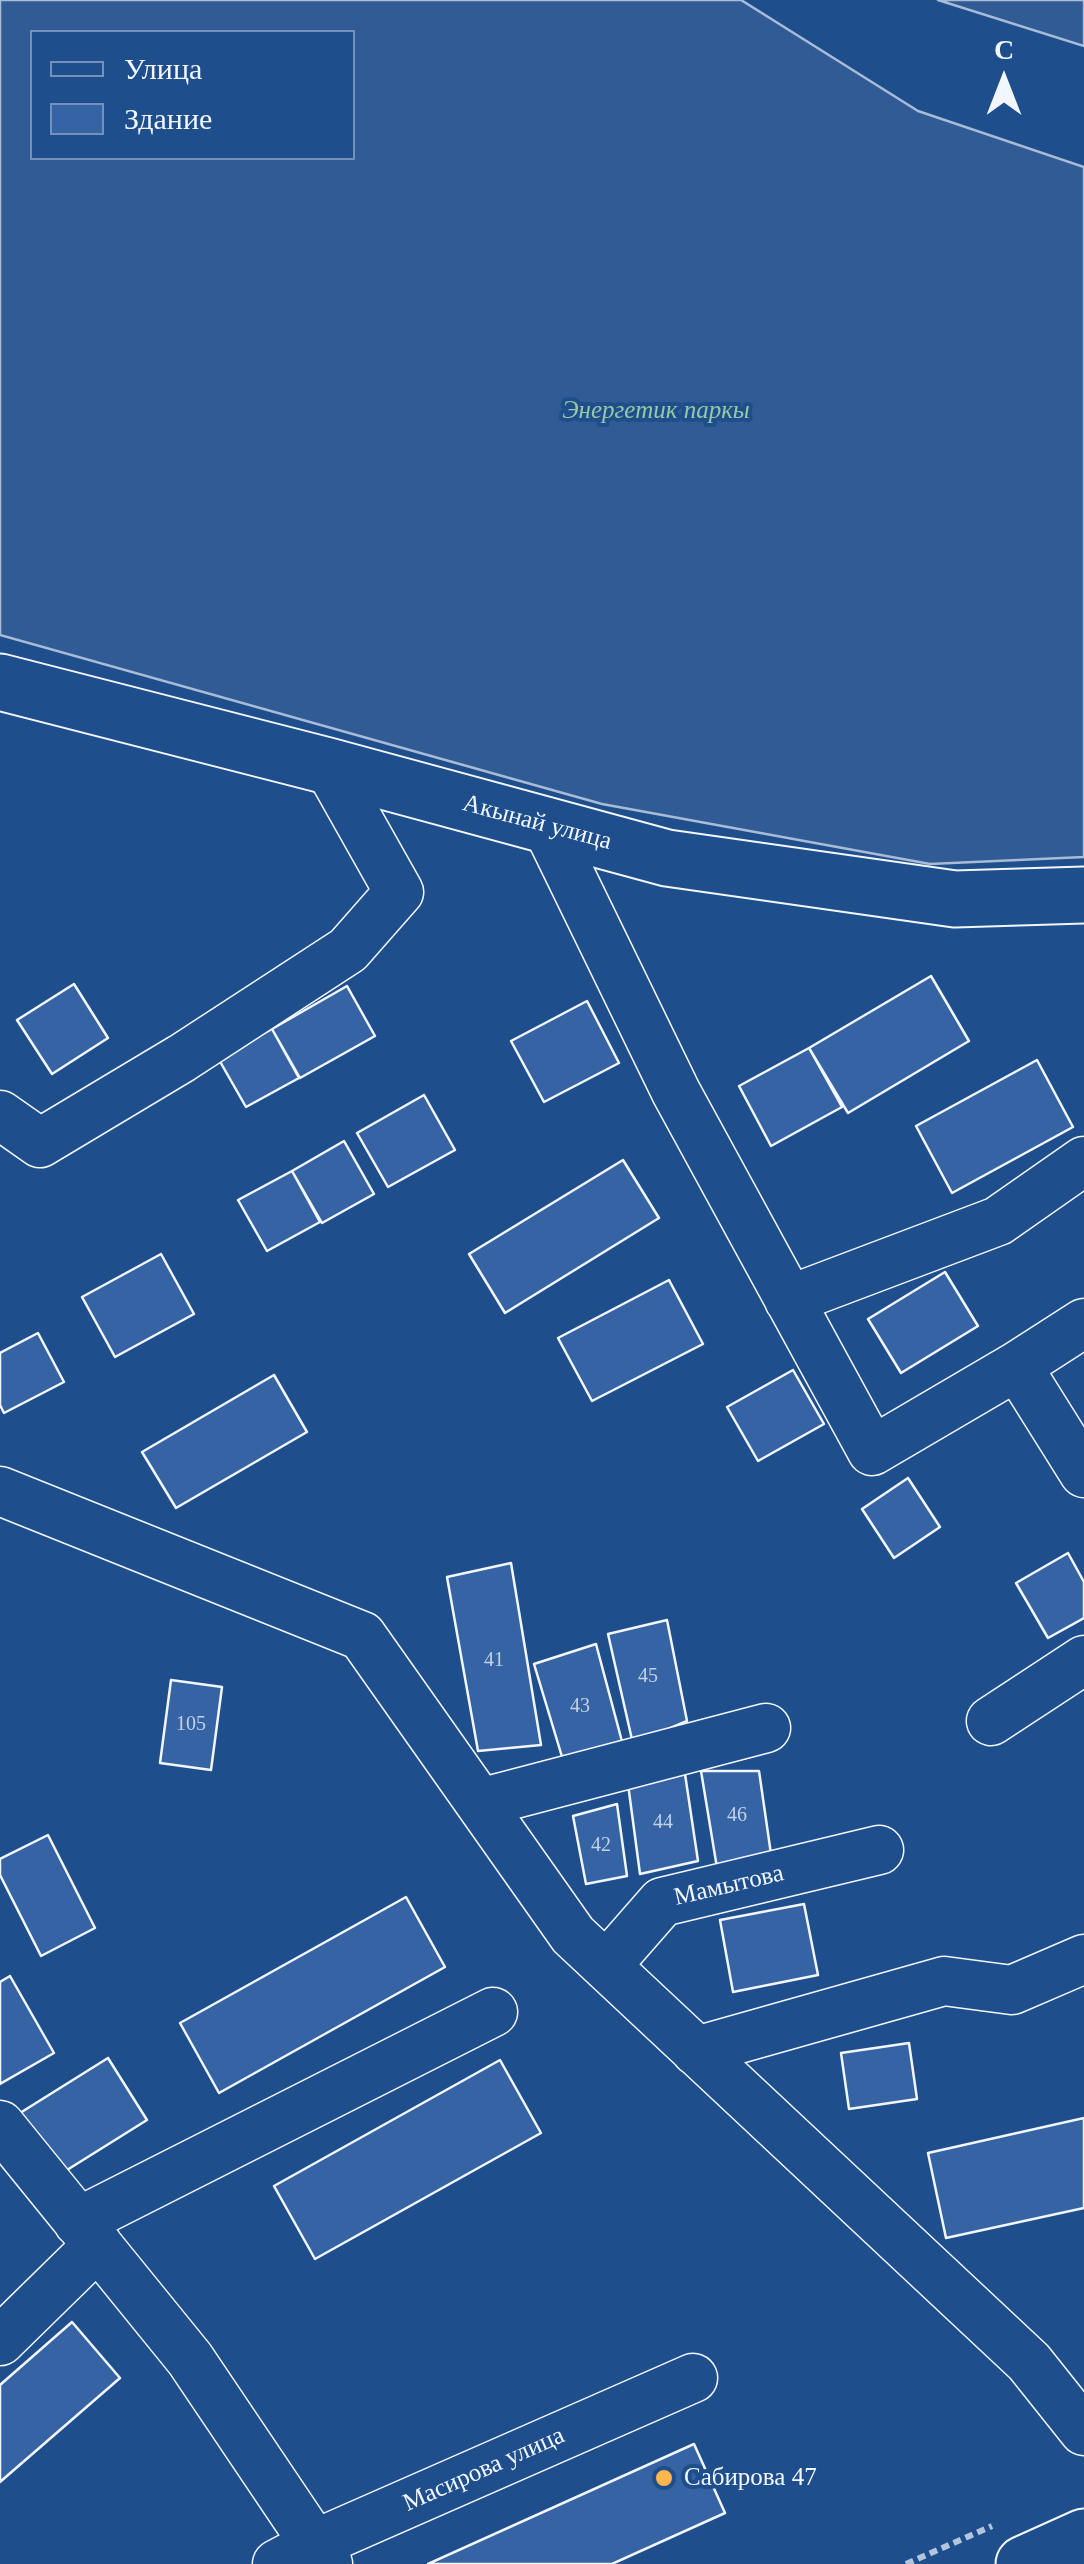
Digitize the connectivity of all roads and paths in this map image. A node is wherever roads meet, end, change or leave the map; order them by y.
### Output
1 (0, 682) edge
2 (328, 766) junction
3 (546, 826) junction
4 (1084, 895) edge
5 (0, 1115) edge
6 (1084, 1161) edge
7 (789, 1300) junction
8 (1084, 1324) edge
9 (1017, 1366) junction
10 (1084, 1473) edge
11 (0, 1491) edge
12 (1084, 1660) edge
13 (991, 1721) dead end
14 (766, 1728) dead end
15 (480, 1803) junction
16 (880, 1850) dead end
17 (1084, 1959) edge
18 (606, 1966) junction
19 (493, 2012) dead end
20 (696, 2051) junction
21 (0, 2125) edge
22 (88, 2233) junction
23 (0, 2341) edge
24 (693, 2378) dead end
25 (1084, 2430) edge
26 (1084, 2537) edge
27 (307, 2558) edge
28 (1024, 2564) edge

1 - 2 main road, Акынай улица
2 - 3 main road, Акынай улица
2 - 5 street
3 - 4 main road, Акынай улица
3 - 7 street
6 - 7 street
7 - 9 street
8 - 9 street
9 - 10 street
11 - 15 street
12 - 13 street
14 - 15 street
15 - 18 street
16 - 18 street, Мамытова
17 - 20 street
18 - 20 street
19 - 22 street
20 - 25 street
21 - 22 street
22 - 23 street
22 - 27 street
24 - 27 street, Масирова улица
26 - 28 main road

